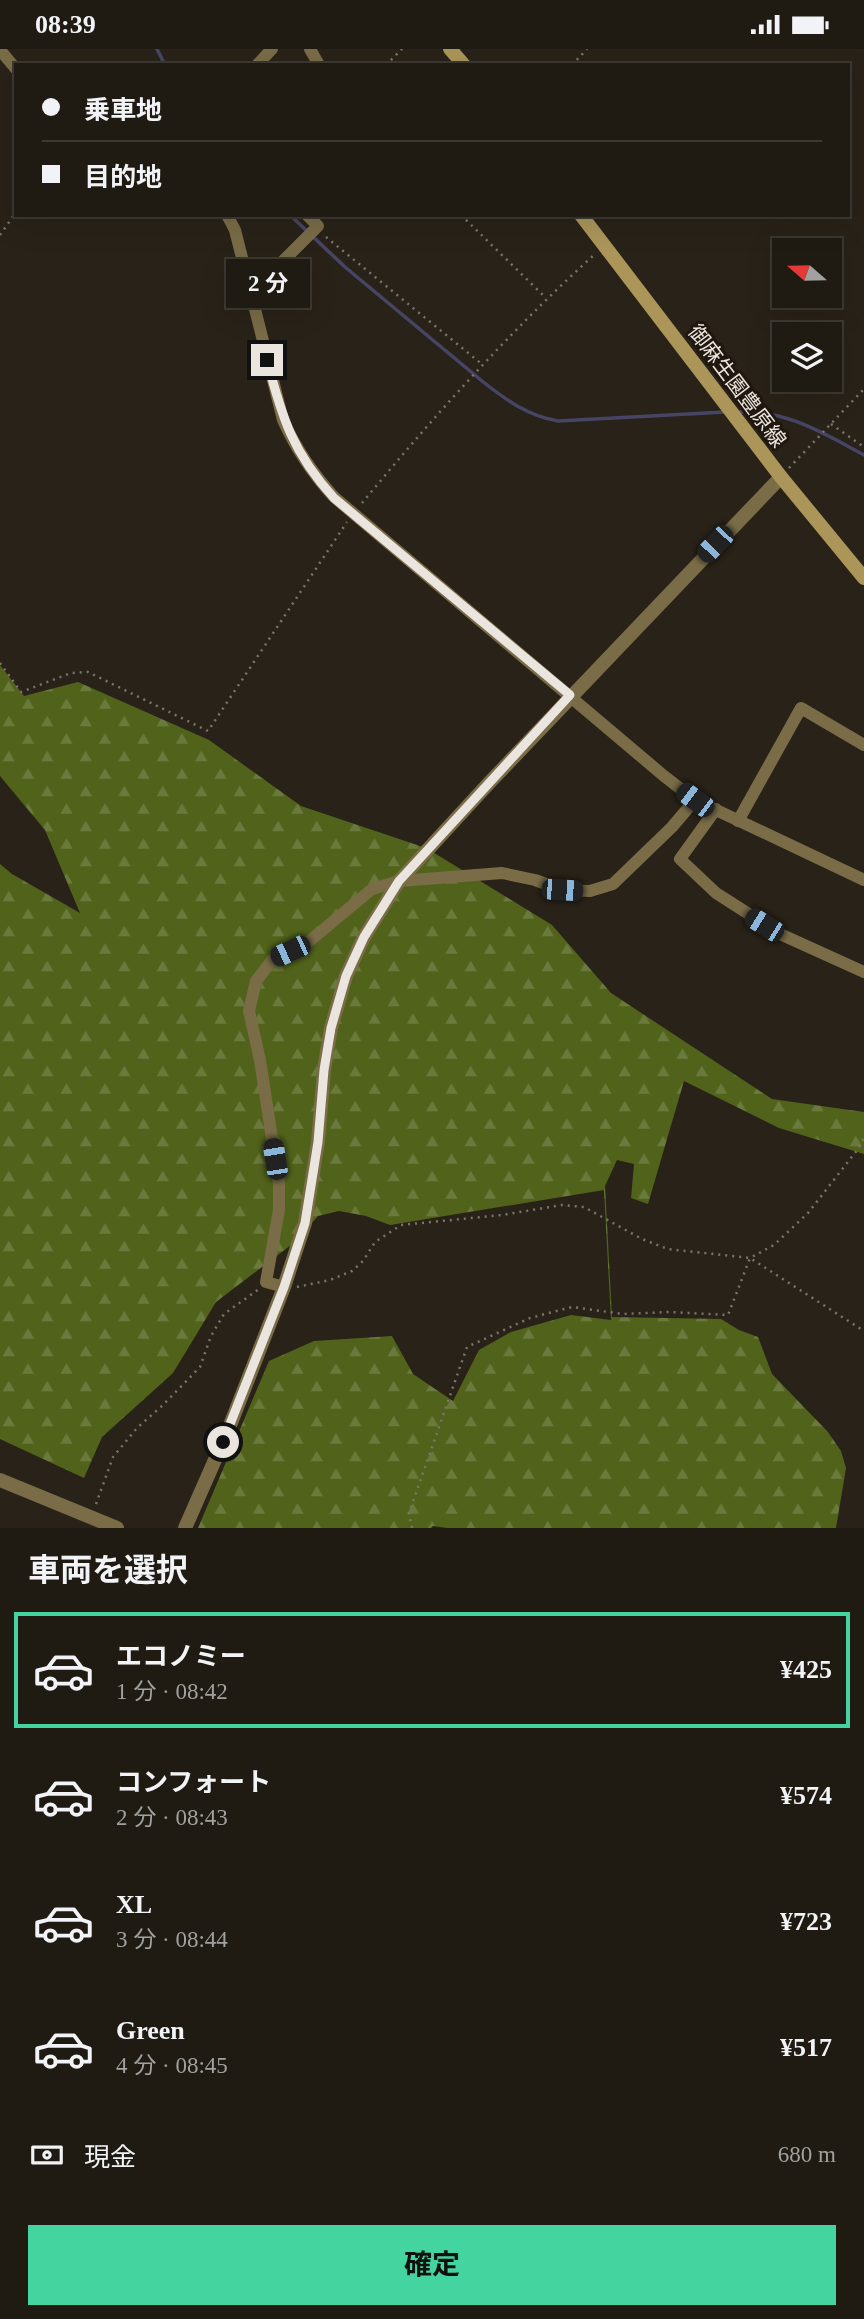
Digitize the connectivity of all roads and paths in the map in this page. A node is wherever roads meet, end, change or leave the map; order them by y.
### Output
1 (272, 49) edge
2 (402, 49) edge
3 (450, 49) edge
4 (587, 49) edge
5 (0, 50) edge
6 (259, 63) edge
7 (388, 63) edge
8 (462, 63) edge
9 (574, 63) edge
10 (14, 67) edge
11 (14, 215) edge
12 (227, 217) edge
13 (309, 217) edge
14 (463, 217) edge
15 (582, 217) edge
16 (311, 232) junction
17 (0, 235) edge
18 (604, 246) junction
19 (250, 294) junction
20 (546, 298) junction
21 (482, 367) junction
22 (864, 389) edge
23 (830, 425) junction
24 (864, 447) edge
25 (780, 477) junction
26 (353, 513) junction
27 (864, 578) edge
28 (0, 663) edge
29 (570, 695) junction
30 (864, 745) edge
31 (695, 800) junction
32 (716, 809) junction
33 (738, 821) junction
34 (864, 880) edge
35 (399, 881) junction
36 (864, 972) edge
37 (864, 1138) edge
38 (750, 1258) junction
39 (266, 1282) junction
40 (284, 1287) junction
41 (864, 1331) edge
42 (0, 1480) edge
43 (90, 1517) junction
44 (117, 1528) edge
45 (185, 1528) edge
46 (412, 1528) edge

1 - 6 street
2 - 7 path
3 - 8 main road
4 - 9 path
5 - 10 street
11 - 17 path
12 - 19 street
13 - 16 street
14 - 20 path
15 - 18 main road, 御麻生園豊原線
16 - 19 street
16 - 21 path
18 - 20 path
18 - 25 main road, 御麻生園豊原線
19 - 26 street
20 - 21 path
21 - 26 path
22 - 23 path
23 - 24 path
23 - 25 path
25 - 27 main road, 御麻生園豊原線
25 - 29 street
26 - 28 path
26 - 29 street
29 - 31 street
29 - 35 street
30 - 33 street
31 - 32 street
31 - 35 street
32 - 33 street
32 - 36 street
33 - 34 street
35 - 39 street
35 - 40 street
37 - 38 path
38 - 40 path
38 - 41 path
38 - 46 path
39 - 40 street
39 - 43 path
40 - 45 street
42 - 43 street
43 - 44 street

